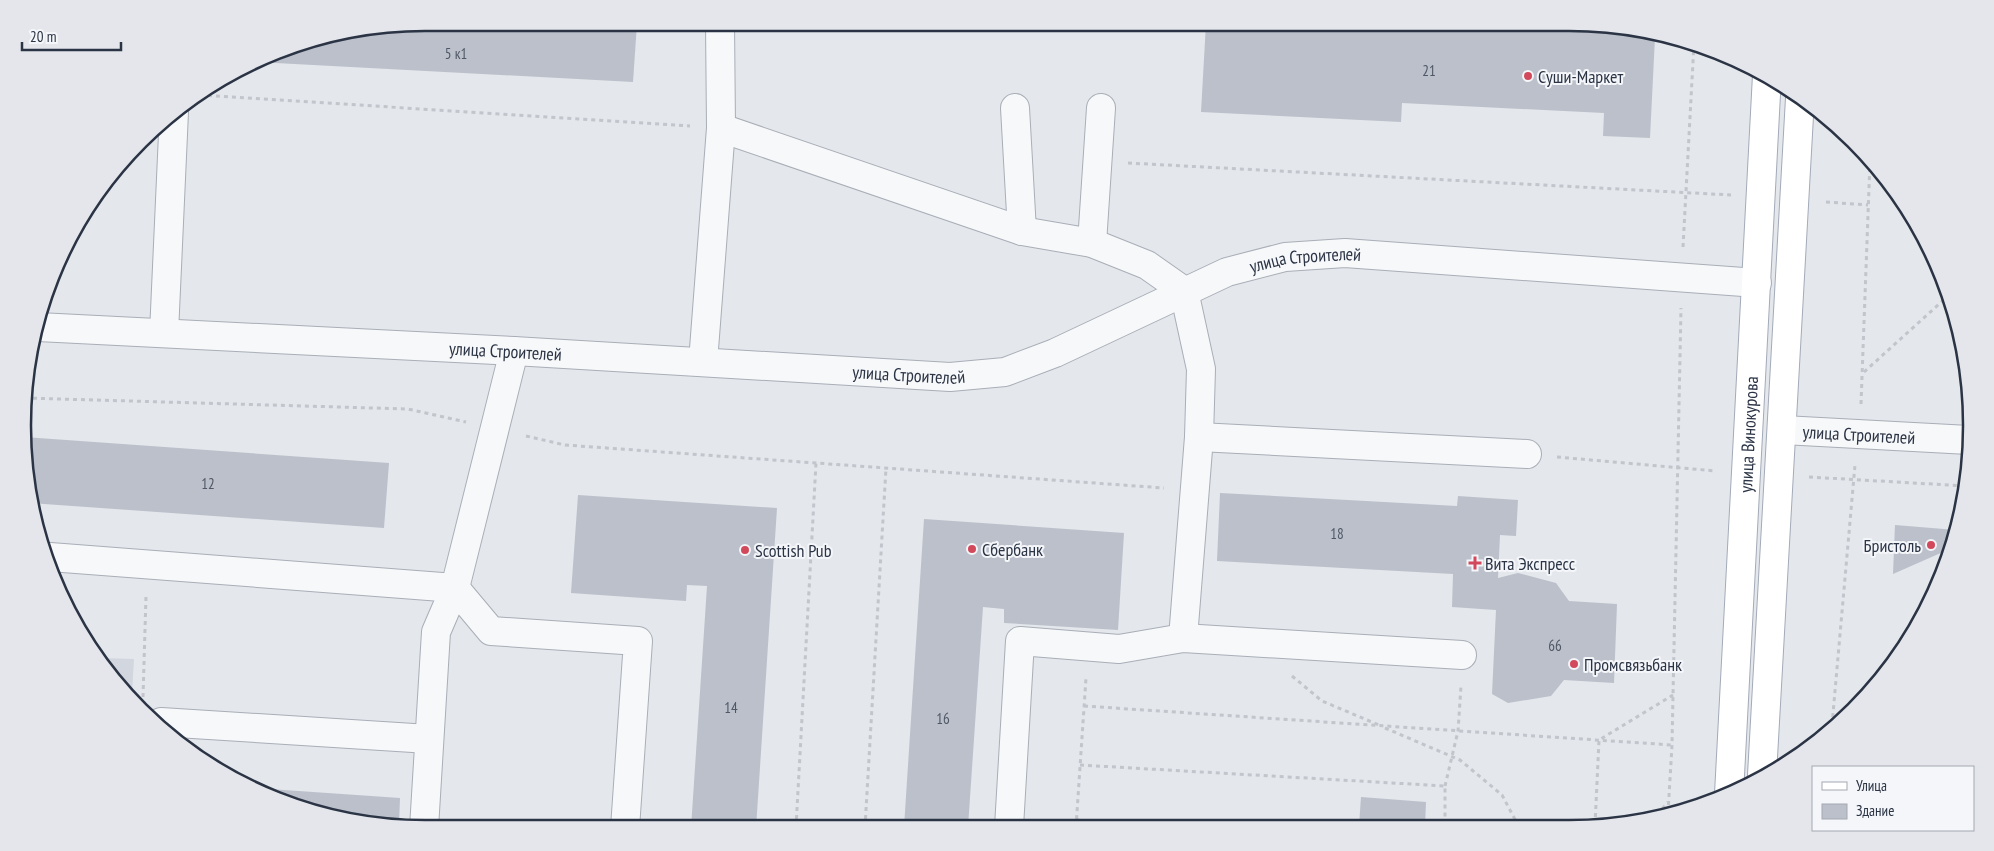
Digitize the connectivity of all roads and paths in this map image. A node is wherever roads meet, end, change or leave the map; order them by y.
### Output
1 (720, 31) edge
2 (1694, 52) edge
3 (1767, 84) edge
4 (210, 96) edge
5 (1800, 106) edge
6 (1015, 108) dead end
7 (1101, 108) dead end
8 (174, 123) edge
9 (721, 128) junction
10 (1098, 162) junction
11 (1870, 171) edge
12 (1686, 191) junction
13 (1733, 195) dead end
14 (1817, 201) dead end
15 (1868, 205) junction
16 (1022, 231) junction
17 (1092, 243) junction
18 (1682, 276) junction
19 (1757, 283) junction
20 (1790, 284) junction
21 (1184, 291) junction
22 (1943, 301) edge
23 (44, 327) edge
24 (164, 333) junction
25 (514, 350) junction
26 (703, 362) junction
27 (32, 398) edge
28 (494, 428) junction
29 (1750, 428) junction
30 (1783, 430) junction
31 (1199, 437) junction
32 (1962, 440) edge
33 (1527, 454) joint
34 (816, 463) junction
35 (886, 468) junction
36 (1676, 468) junction
37 (1747, 474) junction
38 (1780, 475) junction
39 (1854, 479) junction
40 (1958, 485) edge
41 (1195, 490) junction
42 (54, 557) edge
43 (147, 564) junction
44 (455, 588) junction
45 (1183, 638) junction
46 (1265, 643) junction
47 (1088, 647) junction
48 (1462, 655) joint
49 (1673, 695) junction
50 (143, 698) dead end
51 (1084, 706) junction
52 (1833, 717) edge
53 (166, 722) edge
54 (1382, 726) junction
55 (1458, 731) junction
56 (429, 739) junction
57 (1599, 740) junction
58 (1672, 745) junction
59 (1452, 757) junction
60 (1080, 765) junction
61 (1762, 769) edge
62 (1729, 785) edge
63 (1445, 786) junction
64 (1668, 802) junction
65 (1668, 807) edge
66 (1663, 808) edge
67 (1077, 819) edge
68 (1595, 819) edge
69 (424, 820) edge
70 (626, 820) edge
71 (796, 820) edge
72 (864, 820) edge
73 (1009, 820) edge
74 (1445, 820) edge
75 (1515, 820) edge

1 - 9 street
2 - 12 path
3 - 19 main road, улица Винокурова
4 - 9 path
5 - 20 main road, улица Винокурова
6 - 16 street
7 - 10 street
8 - 24 street
9 - 16 street
9 - 26 street
10 - 12 path
10 - 17 street
11 - 15 path
12 - 13 path
12 - 18 path
14 - 15 path
15 - 22 path
16 - 17 street
17 - 21 street
18 - 19 street, улица Строителей
18 - 21 street, улица Строителей
18 - 36 path
19 - 20 main road
19 - 29 main road, улица Винокурова
20 - 30 main road, улица Винокурова
21 - 26 street, улица Строителей
21 - 31 street
23 - 24 street, улица Строителей
24 - 25 street, улица Строителей
25 - 26 street, улица Строителей
25 - 28 street
27 - 28 path
28 - 34 path
28 - 44 street
29 - 30 main road, улица Строителей
29 - 37 main road, улица Винокурова
30 - 32 street, улица Строителей
30 - 38 main road, улица Винокурова
31 - 33 street
31 - 41 street
33 - 36 path
34 - 35 path
34 - 71 path
35 - 41 path
35 - 72 path
36 - 37 path
36 - 49 path
37 - 62 main road, улица Винокурова
38 - 39 path
38 - 61 main road, улица Винокурова
39 - 40 path
39 - 52 path
41 - 45 street
42 - 43 street
43 - 44 street
43 - 50 path
44 - 56 street
44 - 70 street
45 - 46 street
45 - 47 street
46 - 48 street
46 - 54 path
47 - 51 path
47 - 73 street
48 - 55 path
49 - 57 path
49 - 58 path
51 - 54 path
51 - 60 path
53 - 56 street
54 - 55 path
54 - 59 path
55 - 57 path
55 - 59 path
56 - 69 street
57 - 58 path
57 - 68 path
58 - 64 path
59 - 63 path
59 - 75 path
60 - 63 path
60 - 67 path
63 - 74 path
64 - 65 path
64 - 66 path

